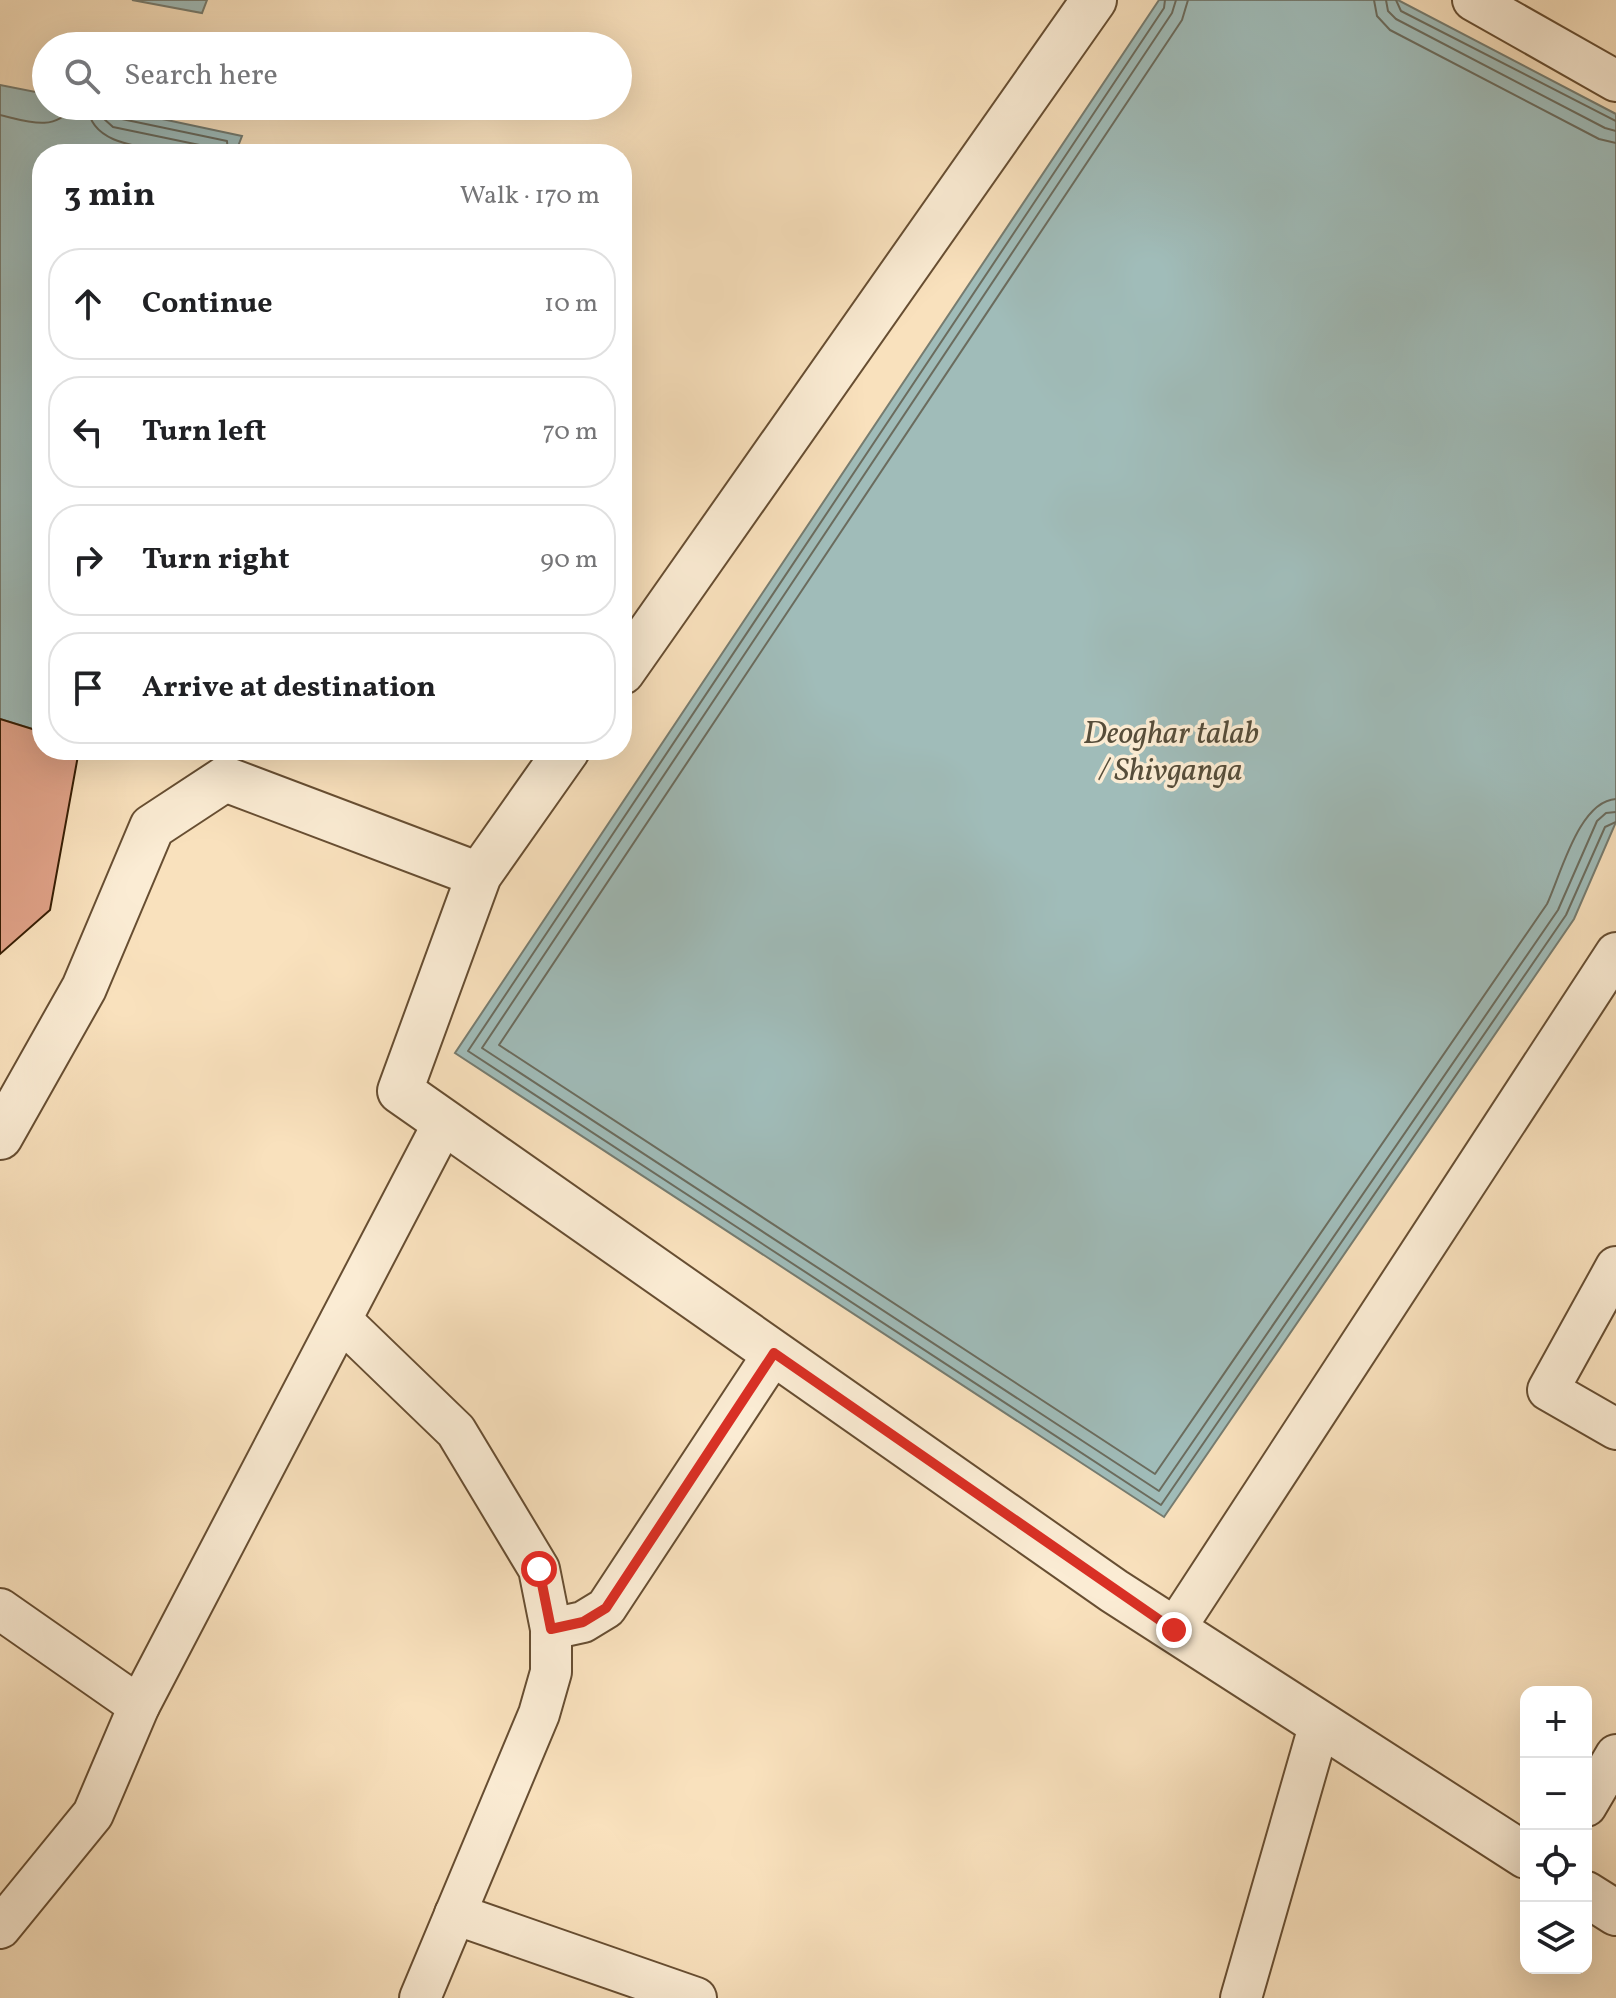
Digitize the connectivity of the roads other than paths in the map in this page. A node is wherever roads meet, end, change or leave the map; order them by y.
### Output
1 (1094, 0) edge
2 (1473, 0) edge
3 (1616, 81) edge
4 (632, 658) edge
5 (560, 760) edge
6 (479, 875) junction
7 (1616, 953) edge
8 (444, 1122) junction
9 (0, 1137) edge
10 (1616, 1267) edge
11 (341, 1320) junction
12 (774, 1353) junction
13 (1616, 1429) edge
14 (0, 1609) edge
15 (551, 1629) junction
16 (1174, 1630) junction
17 (139, 1706) junction
18 (1320, 1723) junction
19 (1616, 1755) edge
20 (1592, 1796) edge
21 (1520, 1852) edge
22 (1592, 1898) edge
23 (1616, 1913) edge
24 (455, 1914) junction
25 (0, 1928) edge
26 (420, 1998) edge
27 (696, 1998) edge
28 (1241, 1998) edge

1 - 4 street
2 - 3 street
5 - 6 street
6 - 8 street
6 - 9 street
7 - 16 street
8 - 11 street
8 - 12 street
10 - 13 street
11 - 15 street
11 - 17 street
12 - 15 street
12 - 16 street
14 - 17 street
15 - 24 street
16 - 18 street
17 - 25 street
18 - 21 street
18 - 28 street
19 - 20 street
22 - 23 street
24 - 26 street
24 - 27 street

